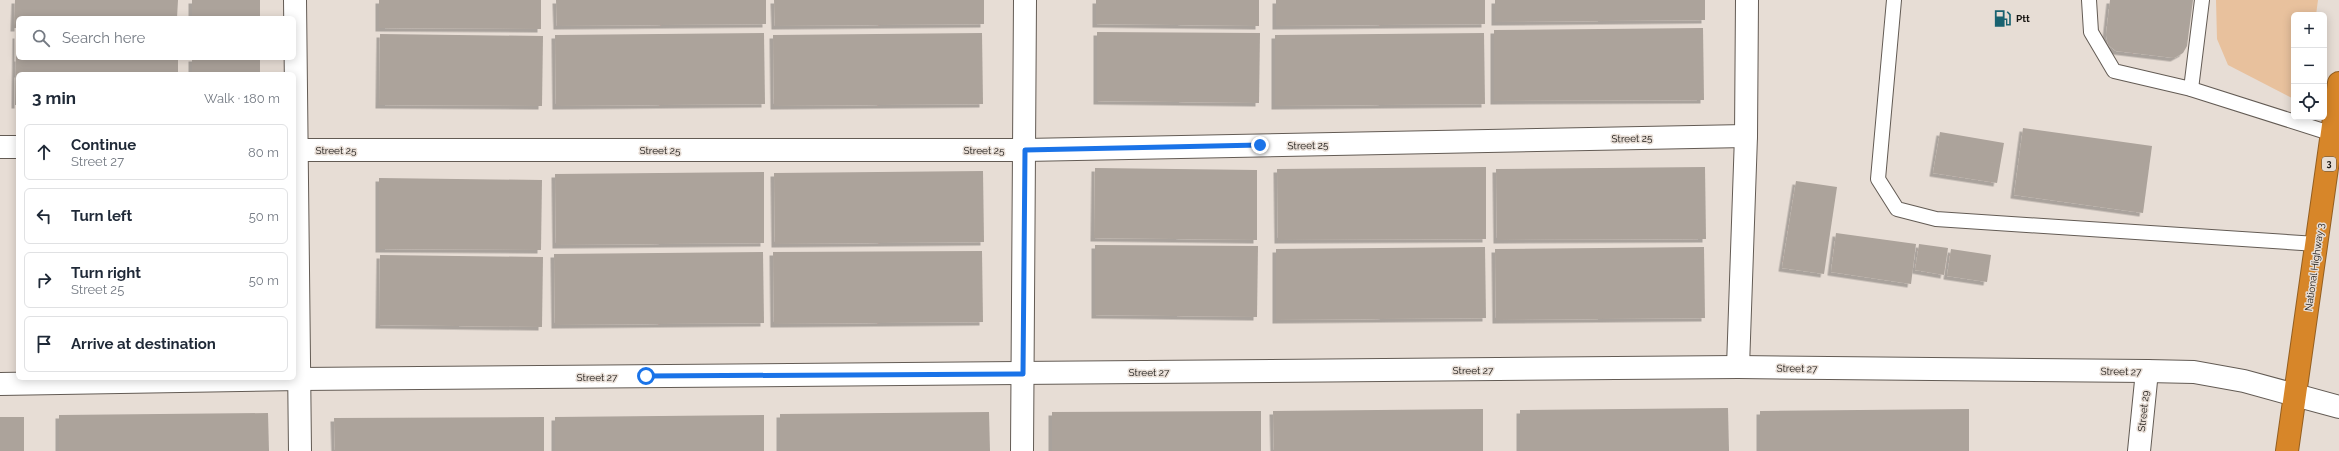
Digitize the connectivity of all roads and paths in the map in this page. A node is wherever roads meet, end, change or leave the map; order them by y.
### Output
1 (295, 0) edge
2 (1024, 0) edge
3 (1747, 0) edge
4 (1894, 0) edge
5 (2089, 0) edge
6 (2202, 0) edge
7 (295, 16) edge
8 (295, 60) edge
9 (295, 72) edge
10 (2339, 83) edge
11 (2191, 89) junction
12 (2333, 134) junction
13 (1746, 136) junction
14 (0, 147) edge
15 (16, 147) edge
16 (296, 150) edge
17 (1025, 150) junction
18 (296, 196) edge
19 (2317, 244) junction
20 (1738, 368) junction
21 (2148, 371) junction
22 (1023, 374) junction
23 (296, 379) edge
24 (300, 379) junction
25 (240, 380) edge
26 (0, 384) edge
27 (2295, 396) junction
28 (2339, 407) edge
29 (300, 451) edge
30 (1022, 451) edge
31 (2139, 451) edge
32 (2287, 451) edge

1 - 7 street
2 - 17 street
3 - 13 street
4 - 19 lane
5 - 11 lane
6 - 11 lane
8 - 9 street
10 - 12 highway, National Highway 3 / 3
11 - 12 lane
12 - 19 highway, National Highway 3 / 3
13 - 17 street, Street 25
13 - 20 street
14 - 15 street
16 - 17 street, Street 25
17 - 22 street
18 - 24 street
19 - 27 highway, National Highway 3 / 3
20 - 21 street, Street 27
20 - 22 street, Street 27
21 - 27 street, Street 27
21 - 31 street, Street 29
22 - 24 street, Street 27
22 - 30 street
23 - 24 street, Street 27
24 - 29 street
25 - 26 street, Street 27
27 - 28 street, Street 27
27 - 32 highway, National Highway 3 / 3

